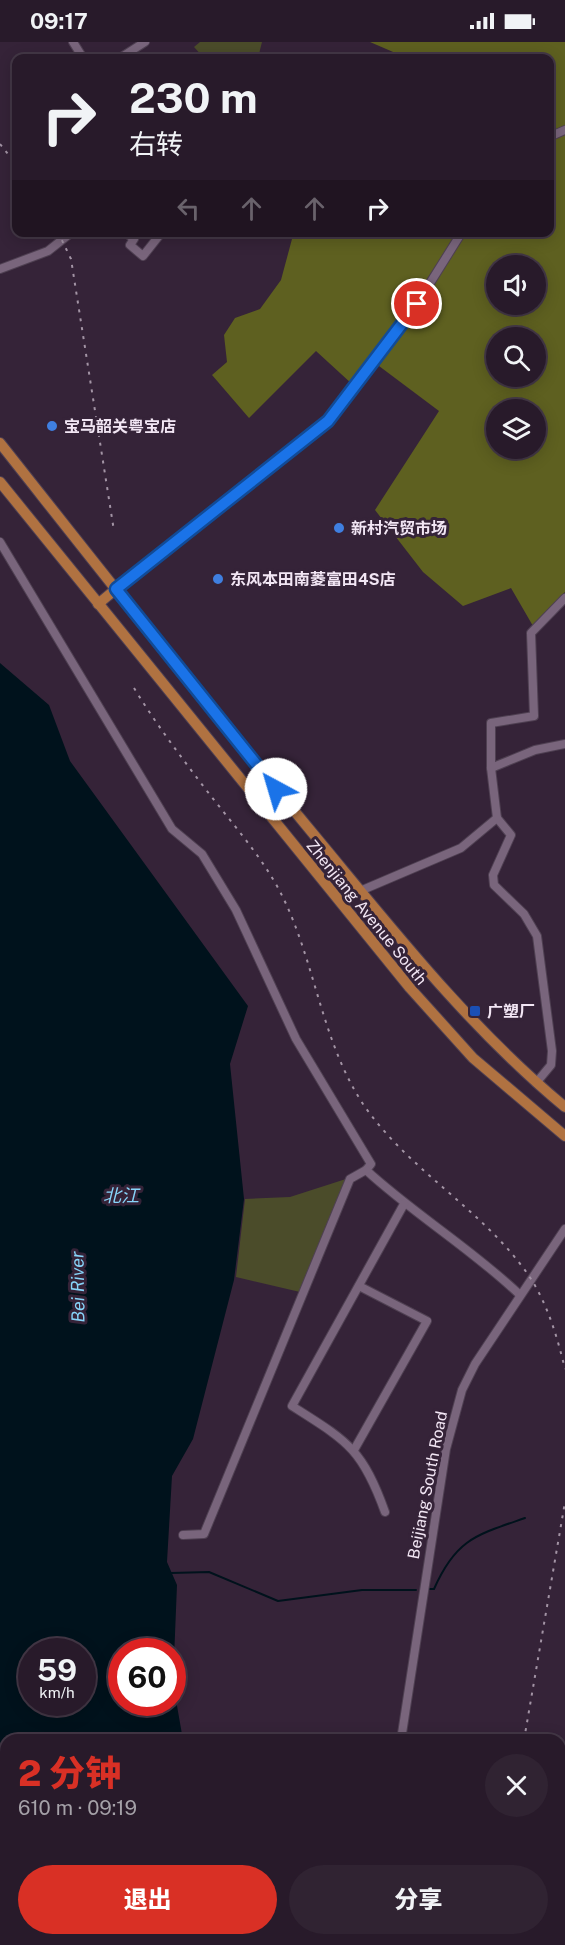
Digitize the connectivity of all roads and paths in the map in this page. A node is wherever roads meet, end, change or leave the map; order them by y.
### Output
1 (145, 42) edge
2 (126, 54) edge
3 (66, 237) edge
4 (131, 237) edge
5 (158, 237) edge
6 (459, 237) edge
7 (0, 269) edge
8 (0, 443) edge
9 (0, 482) edge
10 (0, 542) edge
11 (116, 589) junction
12 (565, 598) edge
13 (98, 604) junction
14 (565, 744) edge
15 (491, 768) junction
16 (497, 818) junction
17 (360, 891) junction
18 (536, 1083) junction
19 (565, 1107) edge
20 (565, 1136) edge
21 (366, 1170) junction
22 (404, 1204) junction
23 (565, 1229) edge
24 (359, 1286) junction
25 (520, 1296) junction
26 (354, 1450) junction
27 (386, 1512) dead end
28 (183, 1535) dead end
29 (402, 1734) edge

1 - 2 street
3 - 7 street
4 - 5 street
6 - 11 street
8 - 11 main road, Zhenjiang Avenue South
9 - 13 main road, Zhenjiang Avenue South
10 - 21 street
11 - 13 main road
11 - 17 main road, Zhenjiang Avenue South
12 - 15 street
13 - 20 main road, Zhenjiang Avenue South
14 - 15 street
15 - 16 street
16 - 17 street
16 - 18 street
17 - 18 main road, Zhenjiang Avenue South
18 - 19 main road, Zhenjiang Avenue South
21 - 22 street
21 - 28 street
22 - 24 street
22 - 25 street
23 - 25 street, Beijiang South Road
24 - 26 street
24 - 26 street
25 - 29 street, Beijiang South Road
26 - 27 street

